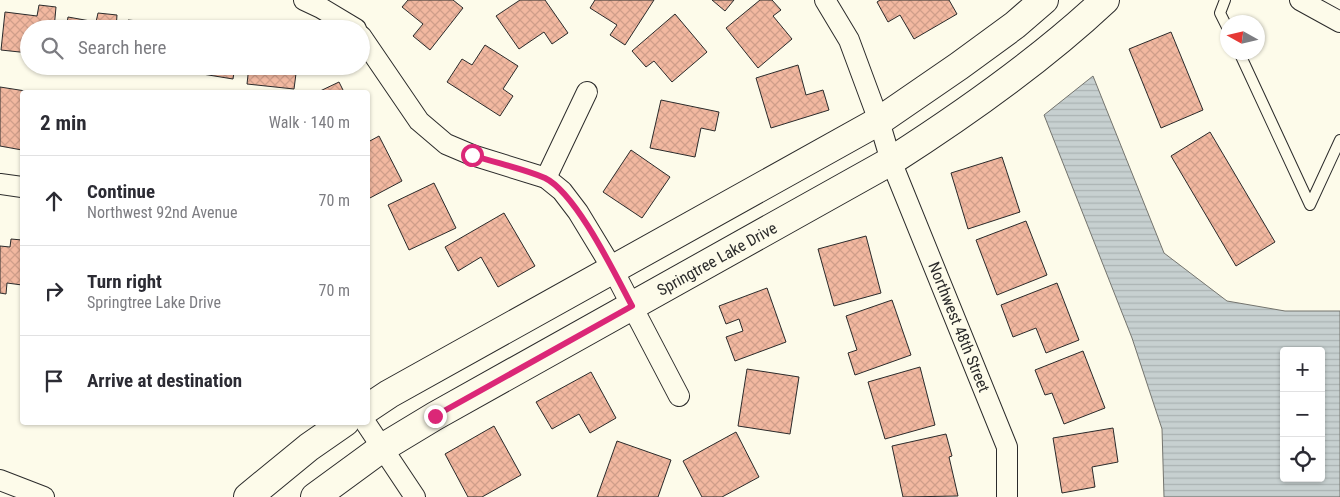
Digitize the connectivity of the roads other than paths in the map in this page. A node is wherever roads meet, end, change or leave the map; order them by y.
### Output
1 (304, 0) edge
2 (825, 0) edge
3 (1044, 0) edge
4 (1106, 0) edge
5 (1225, 0) edge
6 (1300, 0) edge
7 (1221, 15) edge
8 (341, 20) edge
9 (1340, 22) edge
10 (370, 49) edge
11 (1243, 60) edge
12 (587, 92) dead end
13 (879, 121) junction
14 (1340, 140) edge
15 (891, 161) junction
16 (546, 178) junction
17 (0, 184) edge
18 (20, 187) edge
19 (612, 268) junction
20 (632, 306) junction
21 (679, 396) dead end
22 (370, 407) edge
23 (341, 425) edge
24 (367, 425) edge
25 (382, 448) junction
26 (0, 480) edge
27 (44, 497) edge
28 (248, 497) edge
29 (315, 497) edge
30 (415, 497) edge
31 (1008, 497) edge

1 - 8 street
2 - 13 street, Northwest 48th Street
3 - 13 street
4 - 15 street, Springtree Lake Drive
5 - 7 lane
6 - 9 street
10 - 16 street
11 - 14 lane
12 - 16 street
13 - 15 street, Northwest 48th Street
13 - 19 street
15 - 20 street, Springtree Lake Drive
15 - 31 street, Northwest 48th Street
16 - 19 street
17 - 18 street
19 - 20 street
19 - 22 street
20 - 21 street
20 - 25 street, Springtree Lake Drive
23 - 28 street
24 - 25 street
25 - 29 street, Springtree Lake Drive
25 - 30 street
26 - 27 street

